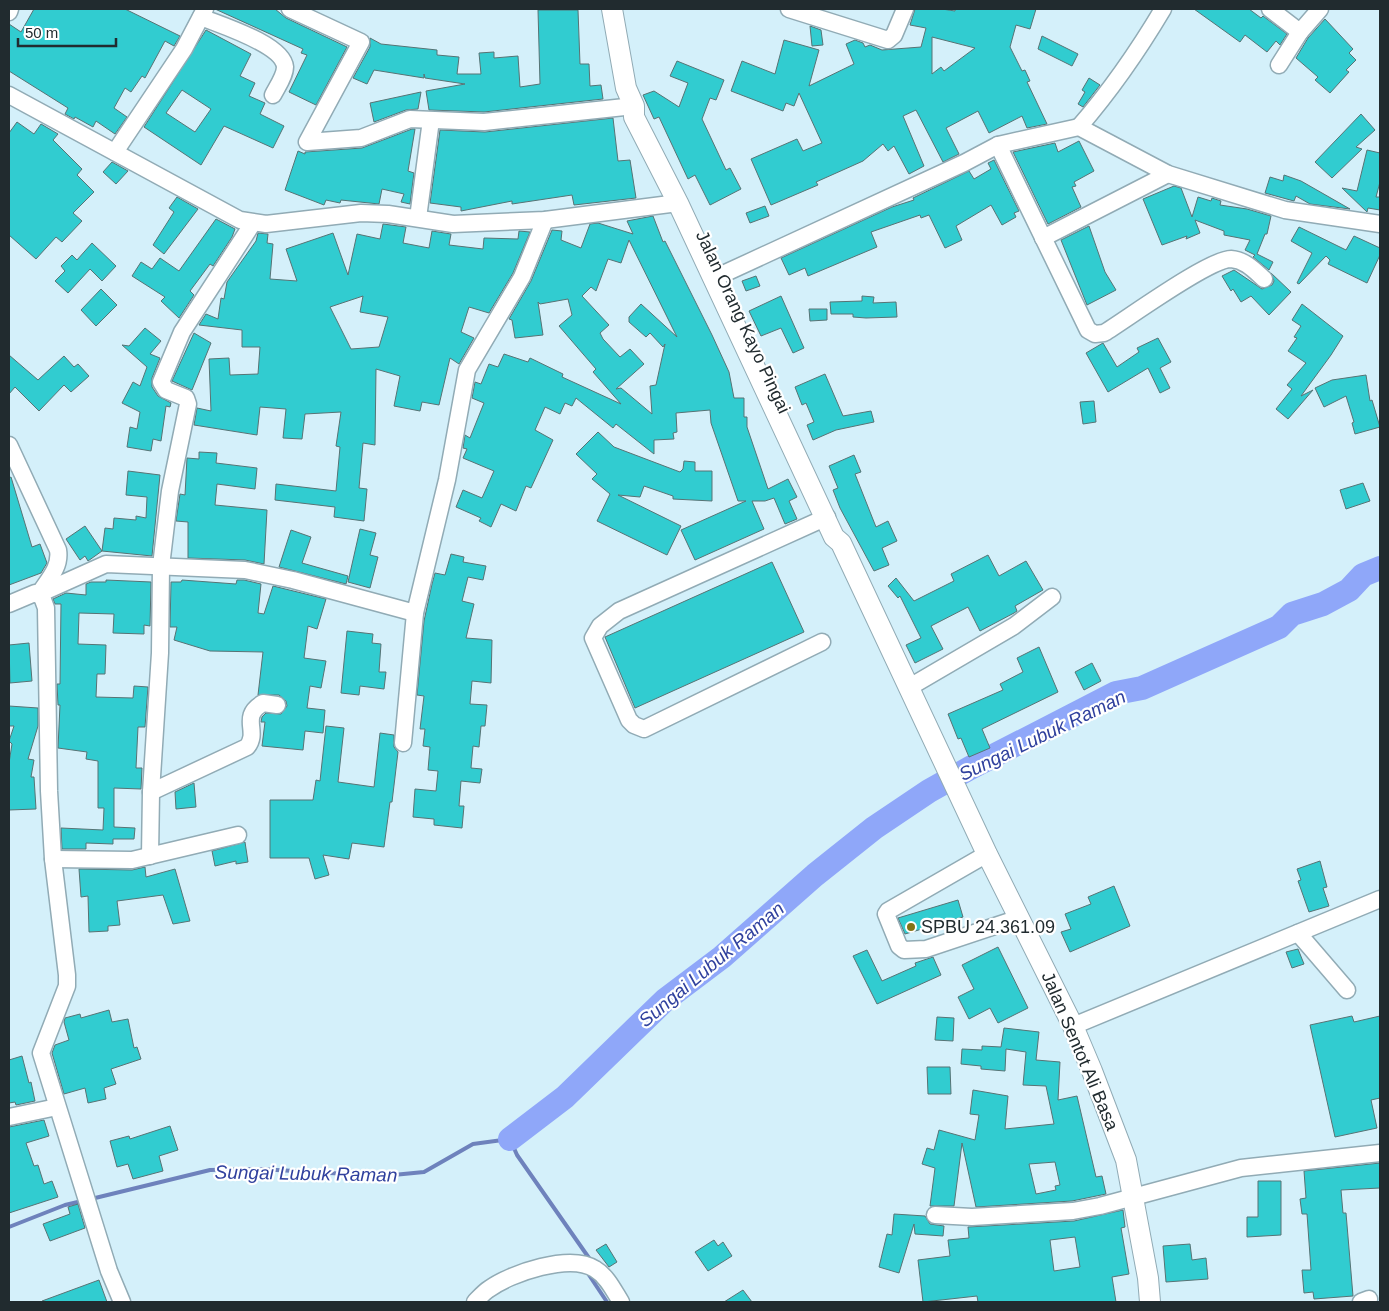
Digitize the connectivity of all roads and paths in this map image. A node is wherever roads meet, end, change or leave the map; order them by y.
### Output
1 (290, 9) edge
2 (612, 9) edge
3 (789, 9) edge
4 (905, 9) edge
5 (1163, 9) edge
6 (1270, 9) edge
7 (1320, 9) edge
8 (203, 13) edge
9 (1300, 32) junction
10 (1279, 65) dead end
11 (9, 95) edge
12 (273, 95) dead end
13 (634, 106) junction
14 (431, 120) junction
15 (1079, 128) junction
16 (998, 145) junction
17 (115, 152) junction
18 (1168, 174) junction
19 (678, 203) junction
20 (418, 218) junction
21 (545, 220) junction
22 (253, 223) junction
23 (1380, 224) edge
24 (1043, 238) junction
25 (721, 275) junction
26 (1264, 278) dead end
27 (9, 446) edge
28 (827, 517) junction
29 (841, 543) junction
30 (160, 566) junction
31 (40, 594) junction
32 (1052, 597) dead end
33 (9, 604) edge
34 (415, 614) junction
35 (822, 642) dead end
36 (908, 688) junction
37 (278, 705) dead end
38 (403, 743) dead end
39 (151, 792) junction
40 (968, 813) joint
41 (238, 835) dead end
42 (988, 854) junction
43 (150, 856) junction
44 (53, 859) junction
45 (1380, 899) edge
46 (1019, 918) junction
47 (1298, 933) junction
48 (1347, 990) dead end
49 (1073, 1026) junction
50 (57, 1108) junction
51 (9, 1117) edge
52 (1380, 1153) edge
53 (1133, 1197) junction
54 (935, 1216) dead end
55 (122, 1302) edge
56 (475, 1302) edge
57 (621, 1302) edge
58 (1150, 1302) edge

1 - 14 street
2 - 13 main road, Jalan Orang Kayo Pingai
3 - 4 street
5 - 15 street
6 - 9 street
7 - 9 street
8 - 12 street
8 - 17 street
9 - 10 street
11 - 17 street
13 - 14 street
13 - 19 main road, Jalan Orang Kayo Pingai
13 - 25 main road, Jalan Orang Kayo Pingai
14 - 20 street
15 - 16 street
15 - 18 street
16 - 24 street
16 - 25 street
17 - 22 street
18 - 23 street
18 - 24 street
19 - 21 street
19 - 28 main road, Jalan Orang Kayo Pingai
20 - 21 street
20 - 22 street
21 - 34 street
22 - 30 street
24 - 26 street
25 - 29 main road, Jalan Orang Kayo Pingai
27 - 31 street
28 - 29 main road, Jalan Orang Kayo Pingai
28 - 35 street
29 - 36 main road, Jalan Orang Kayo Pingai
30 - 31 street
30 - 34 street
30 - 39 street
31 - 33 street
31 - 44 street
32 - 36 street
34 - 38 street
36 - 40 main road, Jalan Orang Kayo Pingai
37 - 39 street
39 - 43 street
40 - 42 main road, Jalan Sentot Ali Basa
41 - 43 street
42 - 46 main road, Jalan Sentot Ali Basa
42 - 46 street
43 - 44 street
44 - 50 street
45 - 47 street
46 - 49 main road, Jalan Sentot Ali Basa
47 - 48 street
47 - 49 street
49 - 53 main road, Jalan Sentot Ali Basa
50 - 51 street
50 - 55 street
52 - 53 street
53 - 54 street
53 - 58 main road, Jalan Sentot Ali Basa
56 - 57 street

